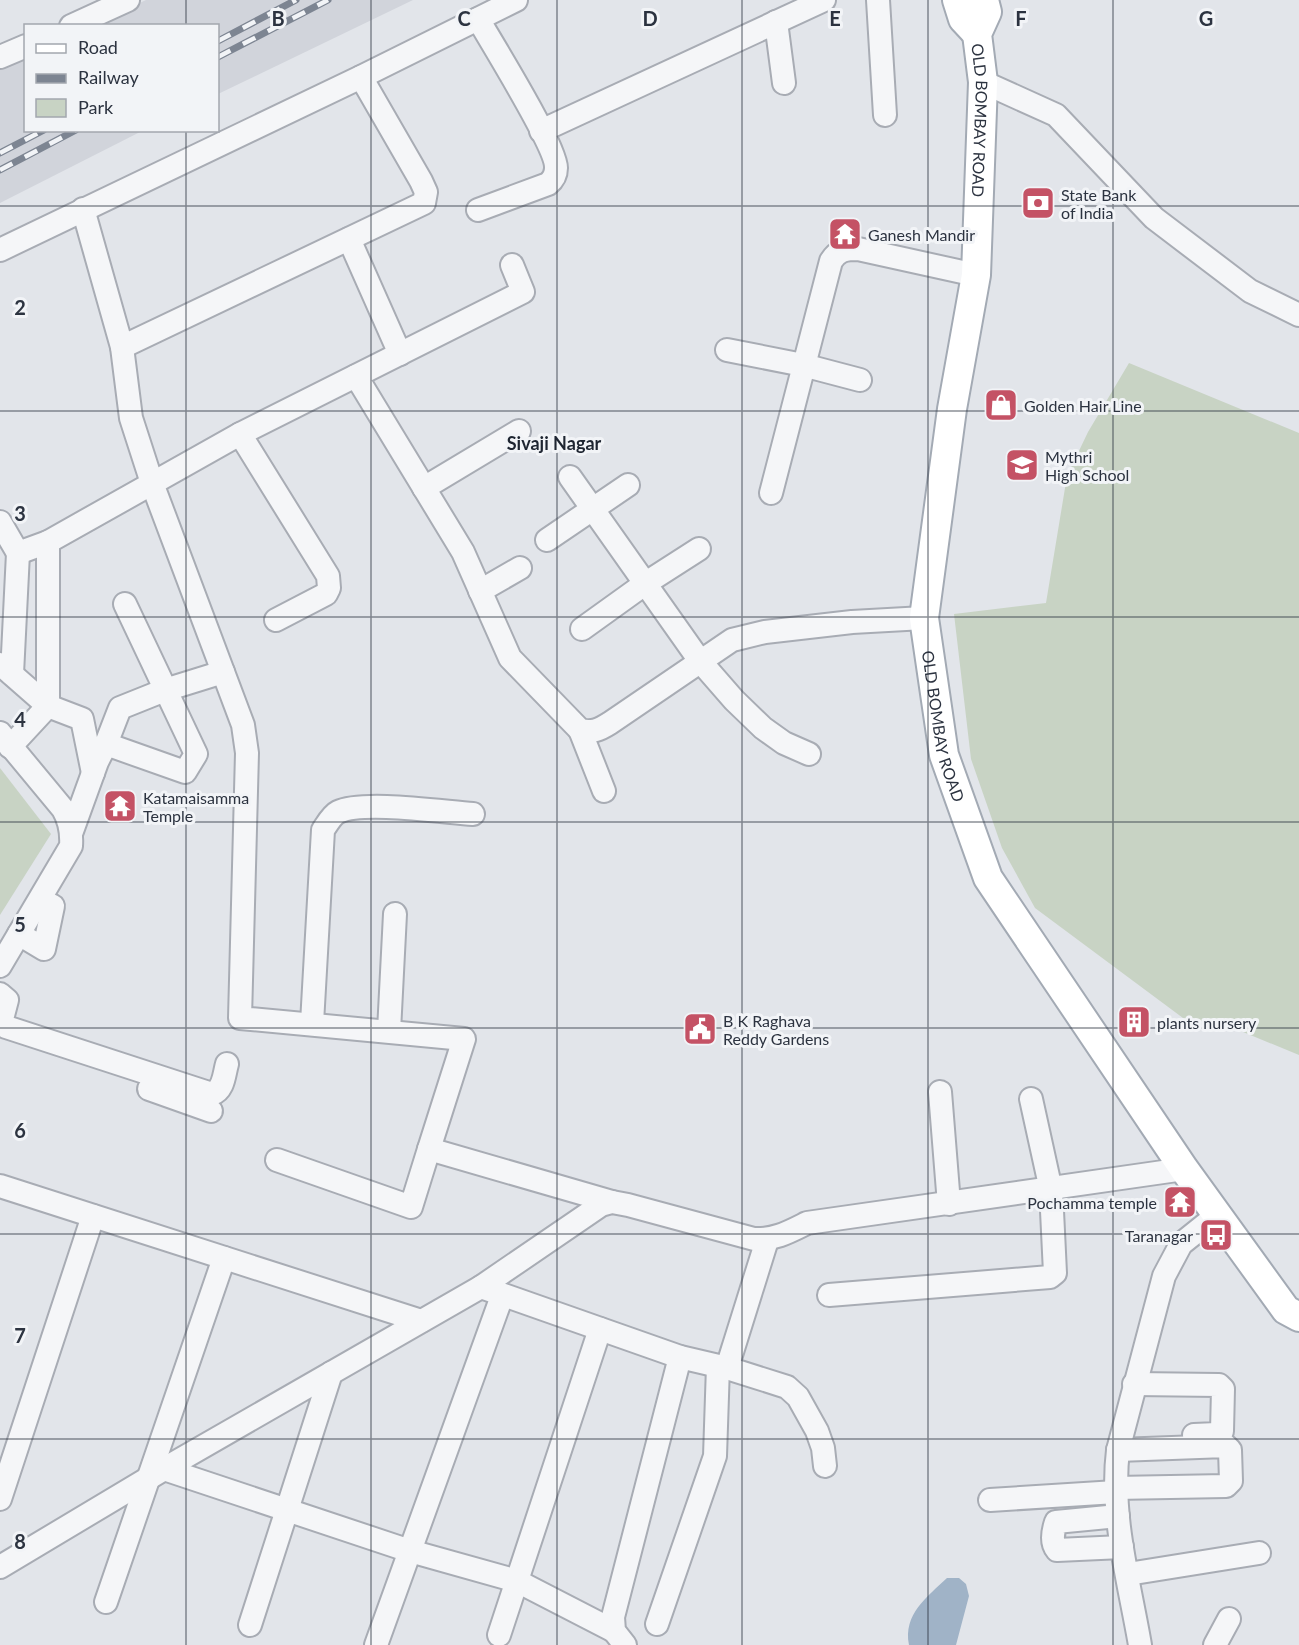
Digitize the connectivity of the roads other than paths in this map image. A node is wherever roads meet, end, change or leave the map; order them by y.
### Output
1 (128, 0) edge
2 (516, 0) edge
3 (824, 0) edge
4 (878, 0) edge
5 (957, 0) edge
6 (984, 0) edge
7 (478, 19) junction
8 (776, 22) junction
9 (75, 24) edge
10 (977, 33) junction
11 (24, 47) edge
12 (0, 57) edge
13 (361, 77) junction
14 (983, 82) junction
15 (784, 83) dead end
16 (885, 116) dead end
17 (541, 130) junction
18 (82, 209) junction
19 (478, 210) dead end
20 (349, 239) junction
21 (0, 250) edge
22 (512, 265) dead end
23 (976, 275) junction
24 (1299, 315) edge
25 (122, 347) junction
26 (727, 350) dead end
27 (400, 354) junction
28 (803, 365) junction
29 (357, 376) junction
30 (860, 380) dead end
31 (519, 431) dead end
32 (240, 434) junction
33 (570, 477) dead end
34 (152, 483) junction
35 (628, 485) dead end
36 (424, 488) junction
37 (771, 493) dead end
38 (593, 508) junction
39 (0, 522) edge
40 (547, 540) dead end
41 (48, 542) junction
42 (699, 549) dead end
43 (18, 553) junction
44 (520, 568) dead end
45 (646, 583) junction
46 (480, 591) junction
47 (125, 604) dead end
48 (924, 618) junction
49 (276, 620) dead end
50 (582, 629) dead end
51 (700, 661) junction
52 (6, 669) edge
53 (223, 672) junction
54 (165, 690) junction
55 (48, 706) junction
56 (579, 730) junction
57 (5, 740) edge
58 (106, 744) junction
59 (809, 754) dead end
60 (93, 773) junction
61 (604, 791) dead end
62 (473, 814) dead end
63 (72, 831) junction
64 (395, 914) dead end
65 (0, 966) edge
66 (0, 994) edge
67 (312, 1023) junction
68 (389, 1031) junction
69 (0, 1038) edge
70 (227, 1064) dead end
71 (940, 1092) dead end
72 (1031, 1099) dead end
73 (211, 1111) dead end
74 (429, 1149) junction
75 (277, 1160) dead end
76 (1184, 1169) junction
77 (0, 1186) edge
78 (1051, 1190) junction
79 (612, 1202) junction
80 (949, 1204) junction
81 (93, 1216) junction
82 (1216, 1216) junction
83 (767, 1240) junction
84 (224, 1258) junction
85 (481, 1287) junction
86 (829, 1295) dead end
87 (502, 1296) junction
88 (1299, 1317) edge
89 (421, 1321) junction
90 (600, 1329) junction
91 (680, 1357) junction
92 (722, 1367) junction
93 (331, 1373) junction
94 (1134, 1384) junction
95 (1119, 1444) junction
96 (825, 1466) dead end
97 (156, 1475) junction
98 (1116, 1490) junction
99 (0, 1500) edge
100 (990, 1500) dead end
101 (287, 1510) junction
102 (1118, 1516) junction
103 (1122, 1546) junction
104 (410, 1551) junction
105 (1259, 1553) dead end
106 (0, 1567) edge
107 (1128, 1574) junction
108 (517, 1581) junction
109 (106, 1602) dead end
110 (1229, 1619) dead end
111 (657, 1624) dead end
112 (250, 1625) dead end
113 (499, 1635) dead end
114 (619, 1638) edge
115 (376, 1645) edge
116 (1140, 1645) edge
117 (1215, 1645) edge

1 - 9 street
2 - 7 street
3 - 8 street
4 - 16 street
5 - 10 main road, OLD BOMBAY ROAD
6 - 10 main road, OLD BOMBAY ROAD
7 - 13 street
7 - 17 street
8 - 15 street
8 - 17 street
10 - 14 main road, OLD BOMBAY ROAD
11 - 12 street
13 - 18 street
13 - 20 street
14 - 23 main road, OLD BOMBAY ROAD
14 - 24 street
17 - 19 street
18 - 21 street
18 - 25 street
20 - 25 street
20 - 27 street
22 - 27 street
23 - 28 street
23 - 48 main road, OLD BOMBAY ROAD
25 - 34 street
26 - 28 street
27 - 29 street
28 - 30 street
28 - 37 street
29 - 32 street
29 - 36 street
31 - 36 street
32 - 34 street
32 - 49 street
33 - 38 street
34 - 41 street
34 - 53 street
35 - 38 street
36 - 46 street
38 - 40 street
38 - 45 street
39 - 43 street
41 - 43 street
41 - 55 street
42 - 45 street
43 - 52 street
44 - 46 street
45 - 50 street
45 - 51 street
46 - 56 street
47 - 54 street
48 - 51 street
48 - 76 main road, OLD BOMBAY ROAD
51 - 56 street
51 - 59 street
52 - 55 street
53 - 54 street
53 - 67 street
54 - 58 street
54 - 58 street
55 - 57 street
55 - 60 street
56 - 61 street
57 - 63 street
58 - 60 street
60 - 63 street
62 - 67 street
63 - 65 street
64 - 68 street
66 - 70 street
67 - 68 street
68 - 74 street
69 - 73 street
71 - 80 street
72 - 78 street
74 - 75 street
74 - 79 street
76 - 78 street
76 - 82 main road, OLD BOMBAY ROAD
77 - 81 street
78 - 80 street
78 - 86 street
79 - 83 street
79 - 85 street
80 - 83 street
81 - 84 street
81 - 99 street
82 - 88 main road, OLD BOMBAY ROAD
82 - 94 street
83 - 92 street
84 - 89 street
84 - 97 street
85 - 87 street
85 - 89 street
87 - 90 street
87 - 104 street
89 - 93 street
90 - 91 street
90 - 108 street
91 - 92 street
91 - 114 street
92 - 96 street
92 - 111 street
93 - 97 street
93 - 101 street
94 - 95 street
94 - 95 street
95 - 98 street
95 - 98 street
97 - 101 street
97 - 106 street
97 - 109 street
98 - 100 street
98 - 102 street
101 - 104 street
101 - 112 street
102 - 103 street
102 - 103 street
103 - 107 street
104 - 108 street
104 - 115 street
105 - 107 street
107 - 116 street
108 - 113 street
108 - 114 street
110 - 117 street

